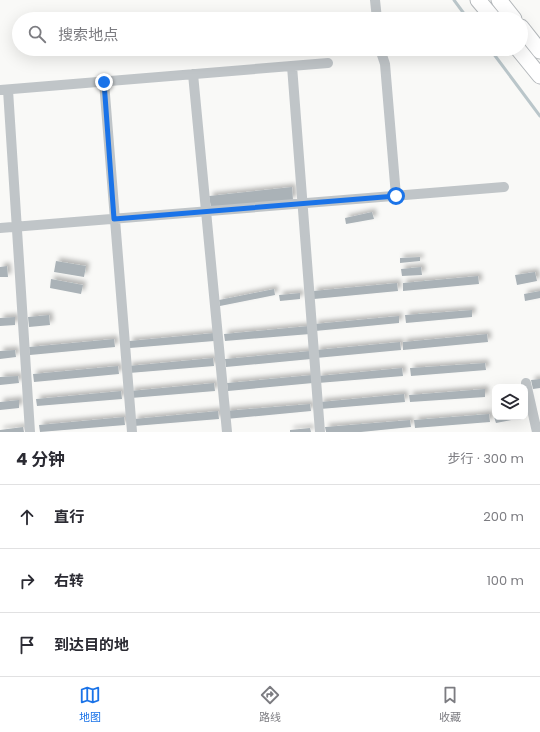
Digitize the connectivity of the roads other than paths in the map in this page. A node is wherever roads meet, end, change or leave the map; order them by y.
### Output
1 (375, 0) edge
2 (478, 0) edge
3 (499, 0) edge
4 (376, 12) edge
5 (488, 12) edge
6 (508, 12) edge
7 (528, 36) edge
8 (540, 51) edge
9 (382, 56) edge
10 (524, 56) edge
11 (328, 63) dead end
12 (292, 66) junction
13 (193, 74) junction
14 (540, 76) edge
15 (104, 82) junction
16 (4, 90) edge
17 (504, 187) dead end
18 (396, 196) junction
19 (303, 204) junction
20 (206, 212) junction
21 (114, 219) junction
22 (16, 227) junction
23 (0, 228) edge
24 (526, 383) dead end
25 (30, 432) edge
26 (132, 432) edge
27 (227, 432) edge
28 (320, 432) edge
29 (537, 432) edge

1 - 4 street
2 - 5 highway
3 - 6 highway
7 - 8 highway
9 - 18 street
10 - 14 highway
11 - 12 street
12 - 13 street
12 - 19 street
13 - 15 street
13 - 20 street
15 - 16 street
15 - 21 street
16 - 22 street
17 - 18 street
18 - 19 street
19 - 20 street
19 - 28 street
20 - 21 street
20 - 27 street
21 - 22 street
21 - 26 street
22 - 23 street
22 - 25 street
24 - 29 street

